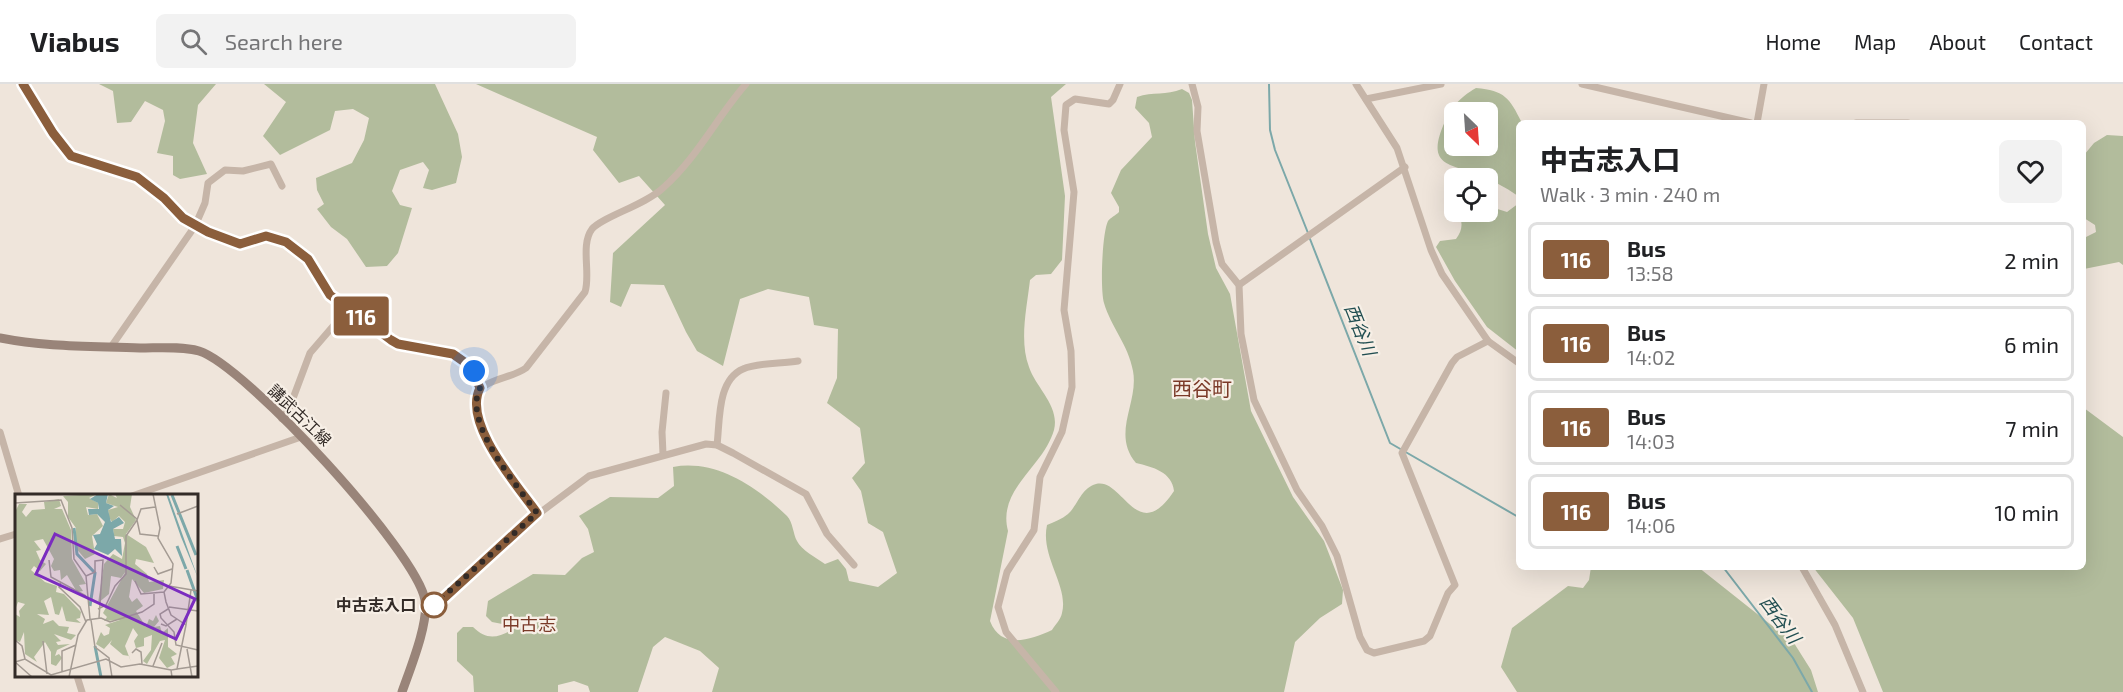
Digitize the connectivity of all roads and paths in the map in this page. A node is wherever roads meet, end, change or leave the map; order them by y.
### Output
1 (23, 84) edge
2 (746, 84) edge
3 (1120, 84) edge
4 (1192, 84) edge
5 (1356, 84) edge
6 (1441, 84) edge
7 (1582, 84) edge
8 (1764, 84) edge
9 (1366, 99) junction
10 (1738, 120) edge
11 (1758, 120) edge
12 (1405, 167) junction
13 (282, 186) dead end
14 (195, 226) junction
15 (1239, 285) junction
16 (347, 310) junction
17 (0, 338) edge
18 (1488, 341) junction
19 (111, 347) junction
20 (798, 361) dead end
21 (1516, 361) edge
22 (480, 388) junction
23 (666, 393) dead end
24 (282, 419) junction
25 (0, 432) edge
26 (301, 437) junction
27 (717, 445) junction
28 (663, 454) junction
29 (19, 494) edge
30 (135, 494) edge
31 (537, 513) junction
32 (15, 534) edge
33 (0, 539) edge
34 (854, 565) dead end
35 (1804, 570) edge
36 (426, 607) junction
37 (78, 677) edge
38 (82, 692) edge
39 (402, 692) edge
40 (1056, 692) edge
41 (1863, 692) edge

1 - 14 street
2 - 22 street
3 - 40 street
4 - 15 street
5 - 9 street
6 - 9 street
7 - 10 street
8 - 11 street
9 - 12 street
12 - 15 street
12 - 18 street
13 - 14 street
14 - 16 street
14 - 19 street
15 - 18 street
16 - 22 street
16 - 24 street
17 - 19 main road, 講武古江線
18 - 21 street
19 - 24 main road, 講武古江線
20 - 27 street
22 - 31 street
23 - 28 street
24 - 26 main road, 講武古江線
25 - 29 street
26 - 30 street
26 - 36 main road, 講武古江線
27 - 28 street
27 - 34 street
28 - 31 street
31 - 36 street
32 - 33 street
35 - 41 street
36 - 39 main road
37 - 38 street

